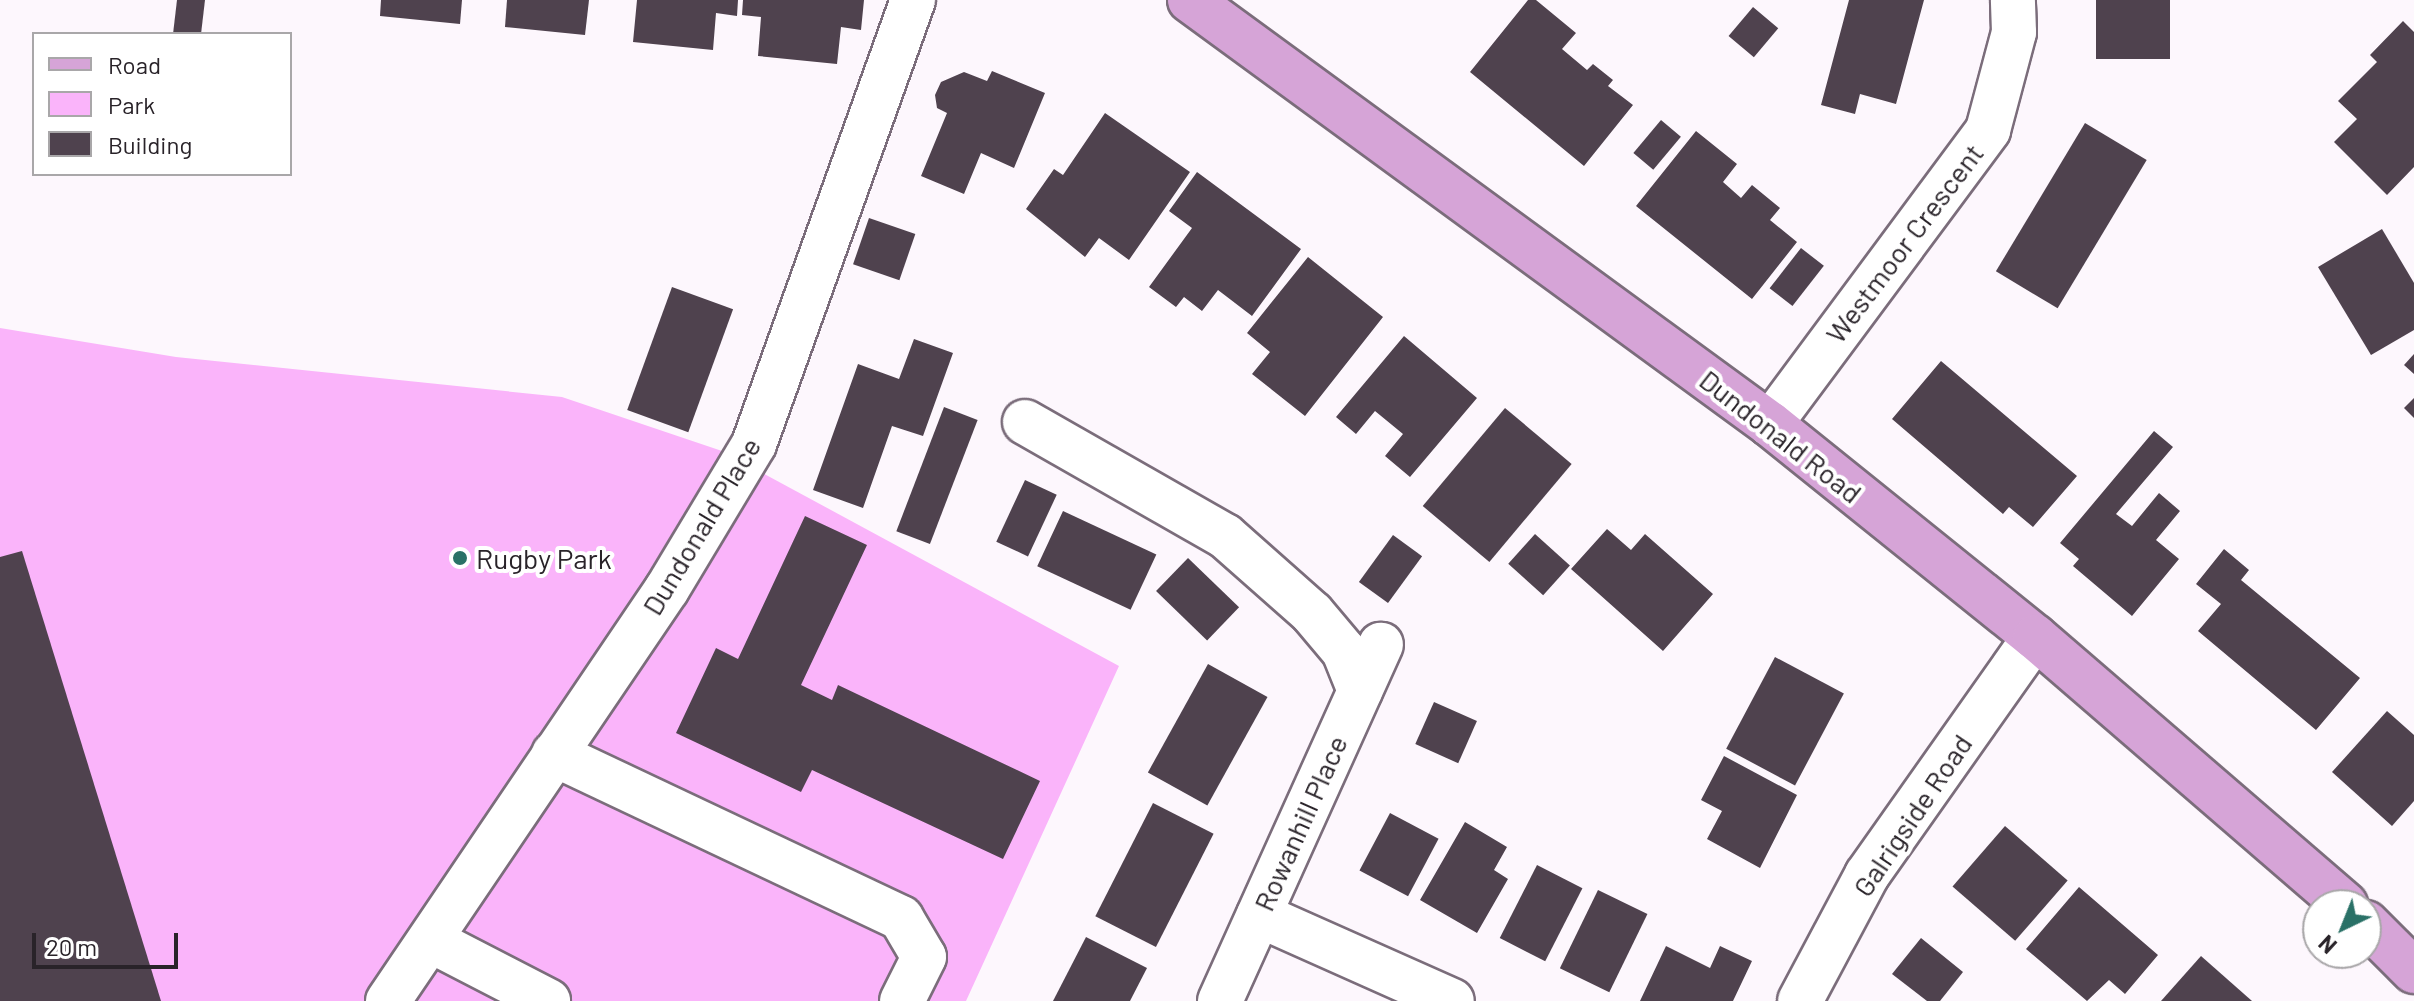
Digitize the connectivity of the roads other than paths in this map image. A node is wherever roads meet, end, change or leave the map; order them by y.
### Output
1 (913, 0) edge
2 (1190, 0) edge
3 (2013, 0) edge
4 (1025, 422) dead end
5 (1770, 424) junction
6 (2035, 637) junction
7 (1381, 645) dead end
8 (1360, 691) junction
9 (554, 754) junction
10 (2326, 889) edge
11 (1259, 915) junction
12 (2382, 939) edge
13 (430, 940) junction
14 (2414, 971) edge
15 (388, 1001) edge
16 (548, 1001) edge
17 (902, 1001) edge
18 (1220, 1001) edge
19 (1452, 1001) edge
20 (1800, 1001) edge

1 - 9 street, Dundonald Place
2 - 5 main road, Dundonald Road
3 - 5 street, Westmoor Crescent
4 - 8 street
5 - 6 main road, Dundonald Road
6 - 10 main road, Dundonald Road
6 - 20 street, Galrigside Road
7 - 8 street, Rowanhill Place
8 - 11 street, Rowanhill Place
9 - 13 street, Dundonald Place
9 - 17 street
11 - 18 street, Rowanhill Place
11 - 19 street
12 - 14 main road
13 - 15 street, Dundonald Place
13 - 16 street

